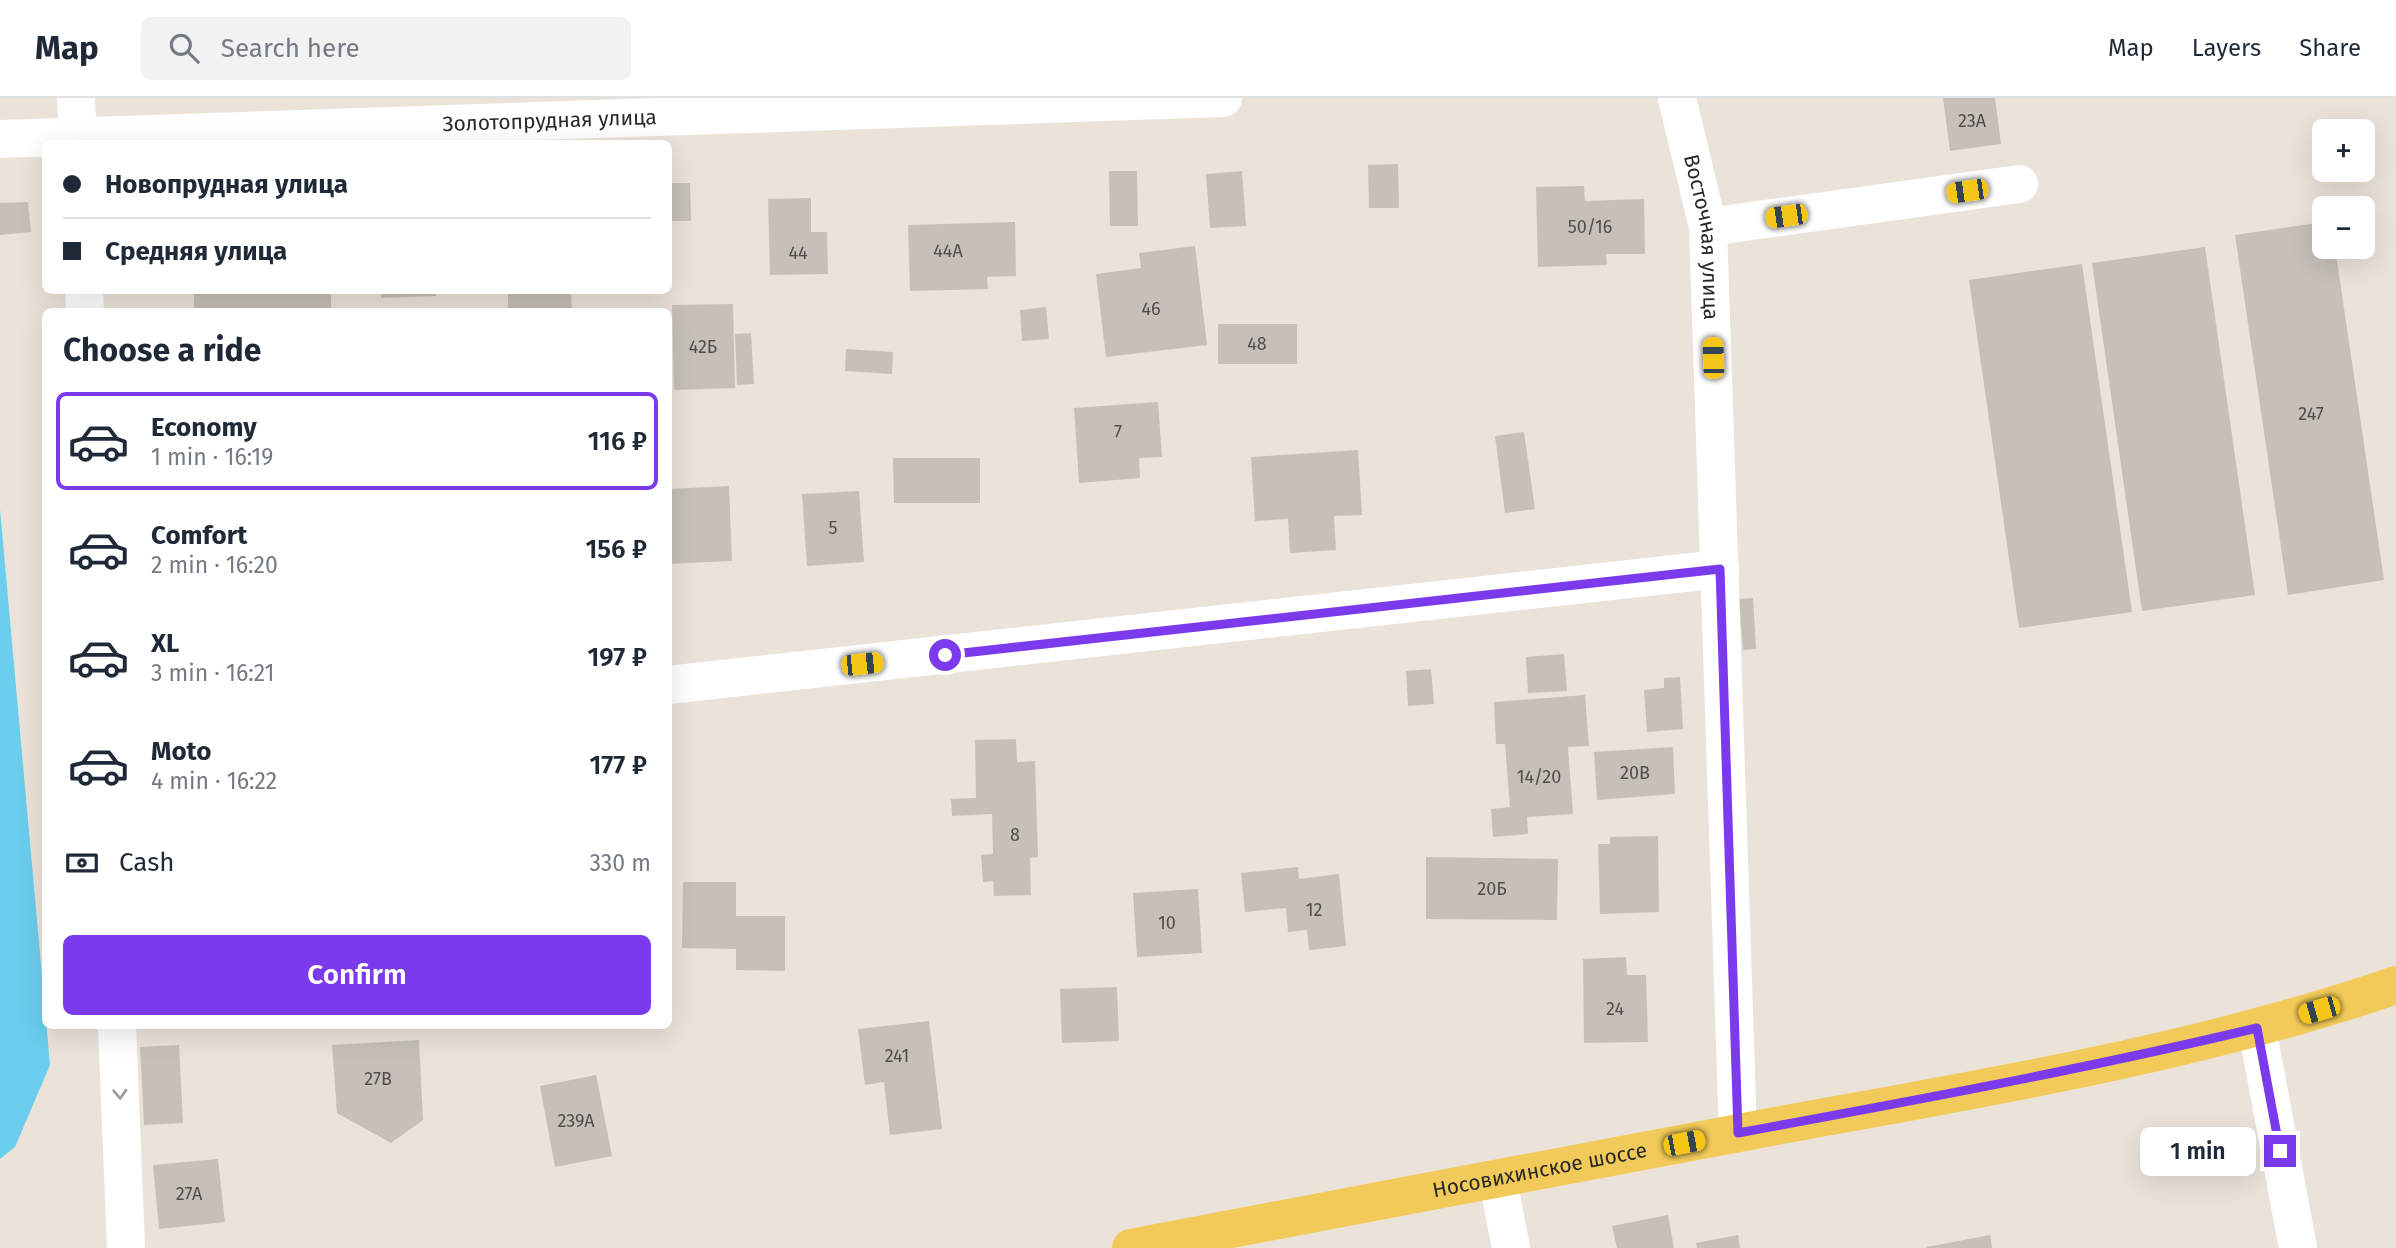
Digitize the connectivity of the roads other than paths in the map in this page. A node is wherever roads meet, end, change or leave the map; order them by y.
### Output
1 (76, 98) edge
2 (1223, 98) edge
3 (1676, 98) edge
4 (0, 139) edge
5 (78, 140) edge
6 (2018, 184) dead end
7 (1708, 227) junction
8 (1720, 569) junction
9 (672, 685) edge
10 (2396, 985) edge
11 (2257, 1028) junction
12 (117, 1029) edge
13 (1738, 1133) junction
14 (1498, 1180) junction
15 (127, 1248) edge
16 (1131, 1248) edge
17 (1511, 1248) edge
18 (2298, 1248) edge

1 - 5 street
2 - 5 street, Золотопрудная улица
3 - 7 street, Восточная улица
4 - 5 street, Золотопрудная улица
6 - 7 street
7 - 8 street, Восточная улица
8 - 9 street
8 - 13 street, Восточная улица
10 - 11 main road, Носовихинское шоссе
11 - 13 main road, Носовихинское шоссе
11 - 18 street
12 -> 15 street
13 - 14 main road, Носовихинское шоссе
14 - 16 main road, Носовихинское шоссе
14 - 17 street

